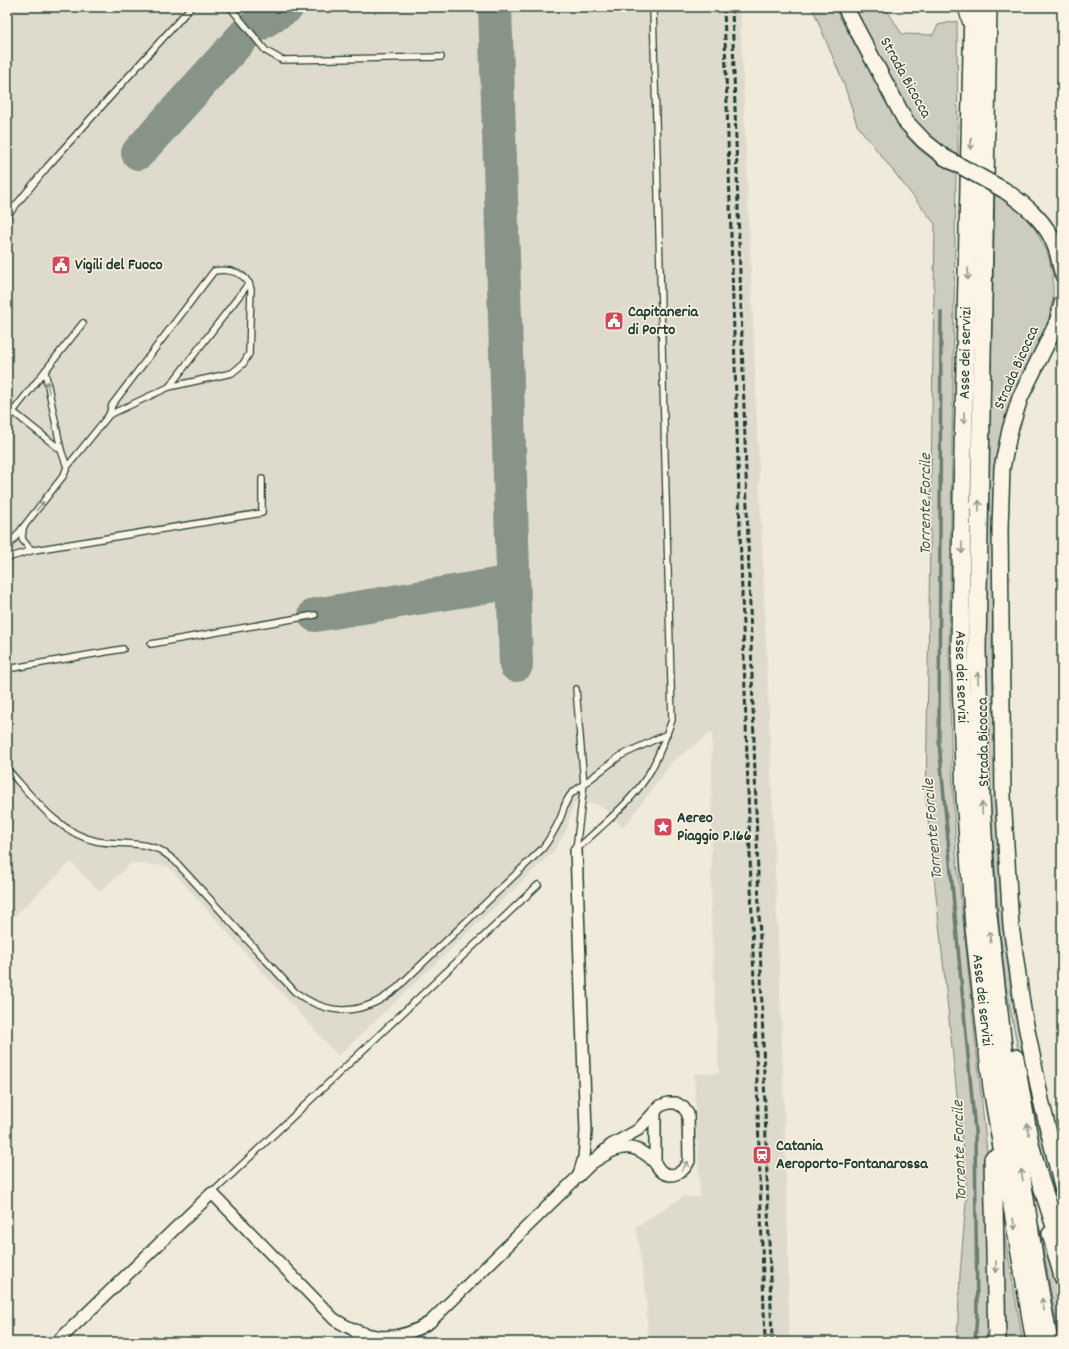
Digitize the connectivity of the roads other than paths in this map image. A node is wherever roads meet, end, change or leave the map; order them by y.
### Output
1 (191, 7) edge
2 (230, 7) edge
3 (654, 7) edge
4 (845, 7) edge
5 (961, 7) edge
6 (973, 7) edge
7 (988, 7) edge
8 (966, 32) dead end
9 (441, 57) dead end
10 (965, 86) dead end
11 (971, 115) junction
12 (7, 216) edge
13 (1062, 272) edge
14 (250, 283) junction
15 (1062, 302) edge
16 (83, 323) dead end
17 (45, 371) junction
18 (169, 387) junction
19 (7, 407) edge
20 (13, 412) junction
21 (109, 415) junction
22 (7, 419) edge
23 (61, 450) junction
24 (67, 467) junction
25 (262, 479) dead end
26 (25, 525) junction
27 (7, 548) edge
28 (34, 550) junction
29 (7, 558) edge
30 (315, 615) dead end
31 (151, 644) dead end
32 (123, 649) dead end
33 (7, 670) edge
34 (576, 689) dead end
35 (666, 734) junction
36 (7, 769) edge
37 (584, 784) junction
38 (576, 850) junction
39 (538, 885) dead end
40 (994, 976) junction
41 (992, 1088) junction
42 (655, 1112) junction
43 (655, 1163) junction
44 (592, 1164) junction
45 (578, 1177) junction
46 (1040, 1180) junction
47 (1062, 1187) edge
48 (212, 1193) junction
49 (1062, 1248) edge
50 (1062, 1277) edge
51 (350, 1329) junction
52 (57, 1342) edge
53 (362, 1342) edge
54 (997, 1342) edge
55 (1035, 1342) edge
56 (1050, 1342) edge

1 - 12 lane
2 - 9 lane
3 - 35 lane
4 - 13 main road, Strada Bicocca, bridge
5 - 8 lane
6 - 11 main road, Asse dei servizi
40 -> 7 main road, Asse dei servizi
10 - 11 lane
11 -> 41 main road, Asse dei servizi
14 - 18 lane
14 - 18 lane
14 - 21 lane
15 - 47 main road, Strada Bicocca
16 - 17 lane
17 - 20 lane
23 -> 17 lane
18 - 21 lane
19 - 20 lane
20 - 22 lane
20 - 23 lane
21 - 24 lane
23 - 24 lane
26 -> 24 lane
25 - 28 lane
26 - 27 lane
26 - 28 lane
28 - 29 lane
30 - 31 lane
32 - 33 lane
34 - 37 lane
35 - 37 lane
35 - 38 lane
36 - 37 lane
37 - 38 lane
38 - 45 street
39 - 48 lane
46 -> 40 main road
56 -> 40 main road, Asse dei servizi
41 -> 54 main road
41 -> 55 main road, Asse dei servizi
42 - 43 street
43 -> 42 street
42 - 44 street
43 - 44 street
44 - 45 street
45 - 51 street
46 - 49 main road
46 - 50 main road
48 - 51 street
48 - 52 street
51 - 53 lane

